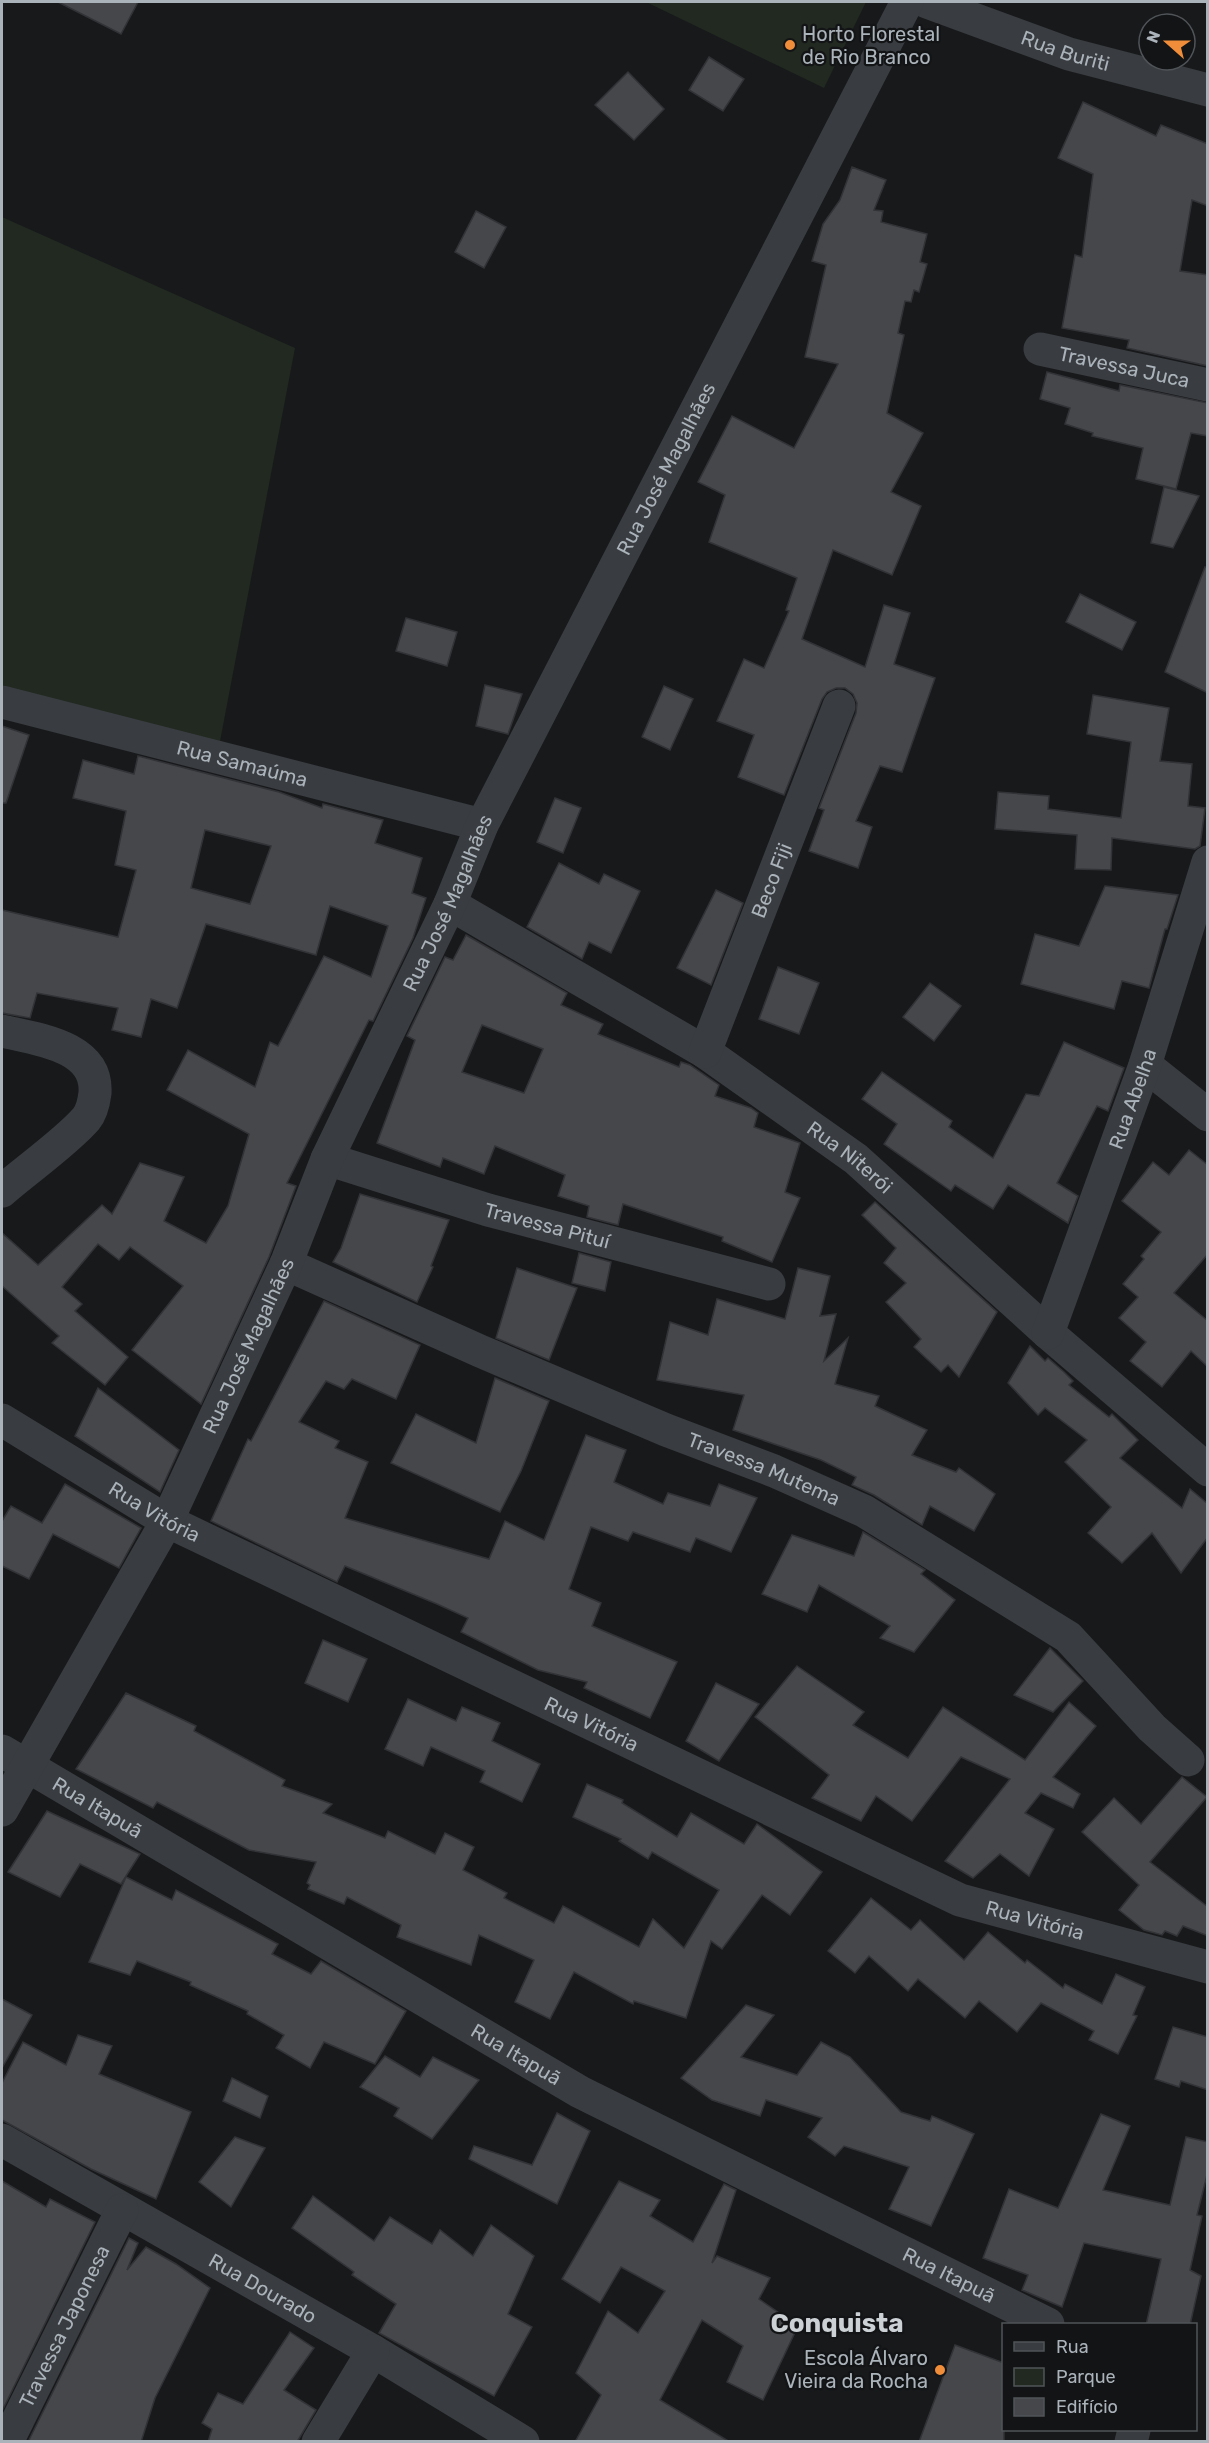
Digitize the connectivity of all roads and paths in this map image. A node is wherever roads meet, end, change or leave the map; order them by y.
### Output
1 (907, 2) edge
2 (927, 2) edge
3 (1208, 90) edge
4 (1040, 349) dead end
5 (1208, 385) edge
6 (2, 702) edge
7 (839, 706) dead end
8 (482, 825) junction
9 (1207, 868) edge
10 (450, 904) junction
11 (2, 1031) edge
12 (705, 1052) junction
13 (1145, 1065) junction
14 (1208, 1115) edge
15 (327, 1159) junction
16 (2, 1191) edge
17 (286, 1264) junction
18 (769, 1284) dead end
19 (1048, 1333) junction
20 (2, 1420) edge
21 (1208, 1470) edge
22 (167, 1521) junction
23 (14, 1758) edge
24 (1188, 1760) dead end
25 (2, 1810) edge
26 (1208, 1967) edge
27 (2, 2140) edge
28 (122, 2210) junction
29 (1044, 2323) edge
30 (373, 2351) junction
31 (6, 2442) edge
32 (318, 2442) edge
33 (523, 2442) edge

1 - 8 street, Rua José Magalhães
2 - 3 street, Rua Buriti
4 - 5 street, Travessa Juca
6 - 8 street, Rua Samaúma
7 - 12 street, Beco Fiji
8 - 10 street, Rua José Magalhães
9 - 13 street, Rua Abelha
10 - 12 street, Rua Niterói
10 - 15 street, Rua José Magalhães
11 - 16 street
12 - 19 street, Rua Niterói
13 - 14 street
13 - 19 street, Rua Abelha
15 - 17 street, Rua José Magalhães
15 - 18 street, Travessa Pituí
17 - 22 street, Rua José Magalhães
17 - 24 street, Travessa Mutema
19 - 21 street, Rua Niterói
20 - 22 street, Rua Vitória
22 - 23 street, Rua José Magalhães
22 - 26 street, Rua Vitória
23 - 25 street, Rua José Magalhães
23 - 29 street, Rua Itapuã
27 - 28 street, Rua Dourado
28 - 30 street, Rua Dourado
28 - 31 street, Travessa Japonesa
30 - 32 street
30 - 33 street, Rua Dourado

